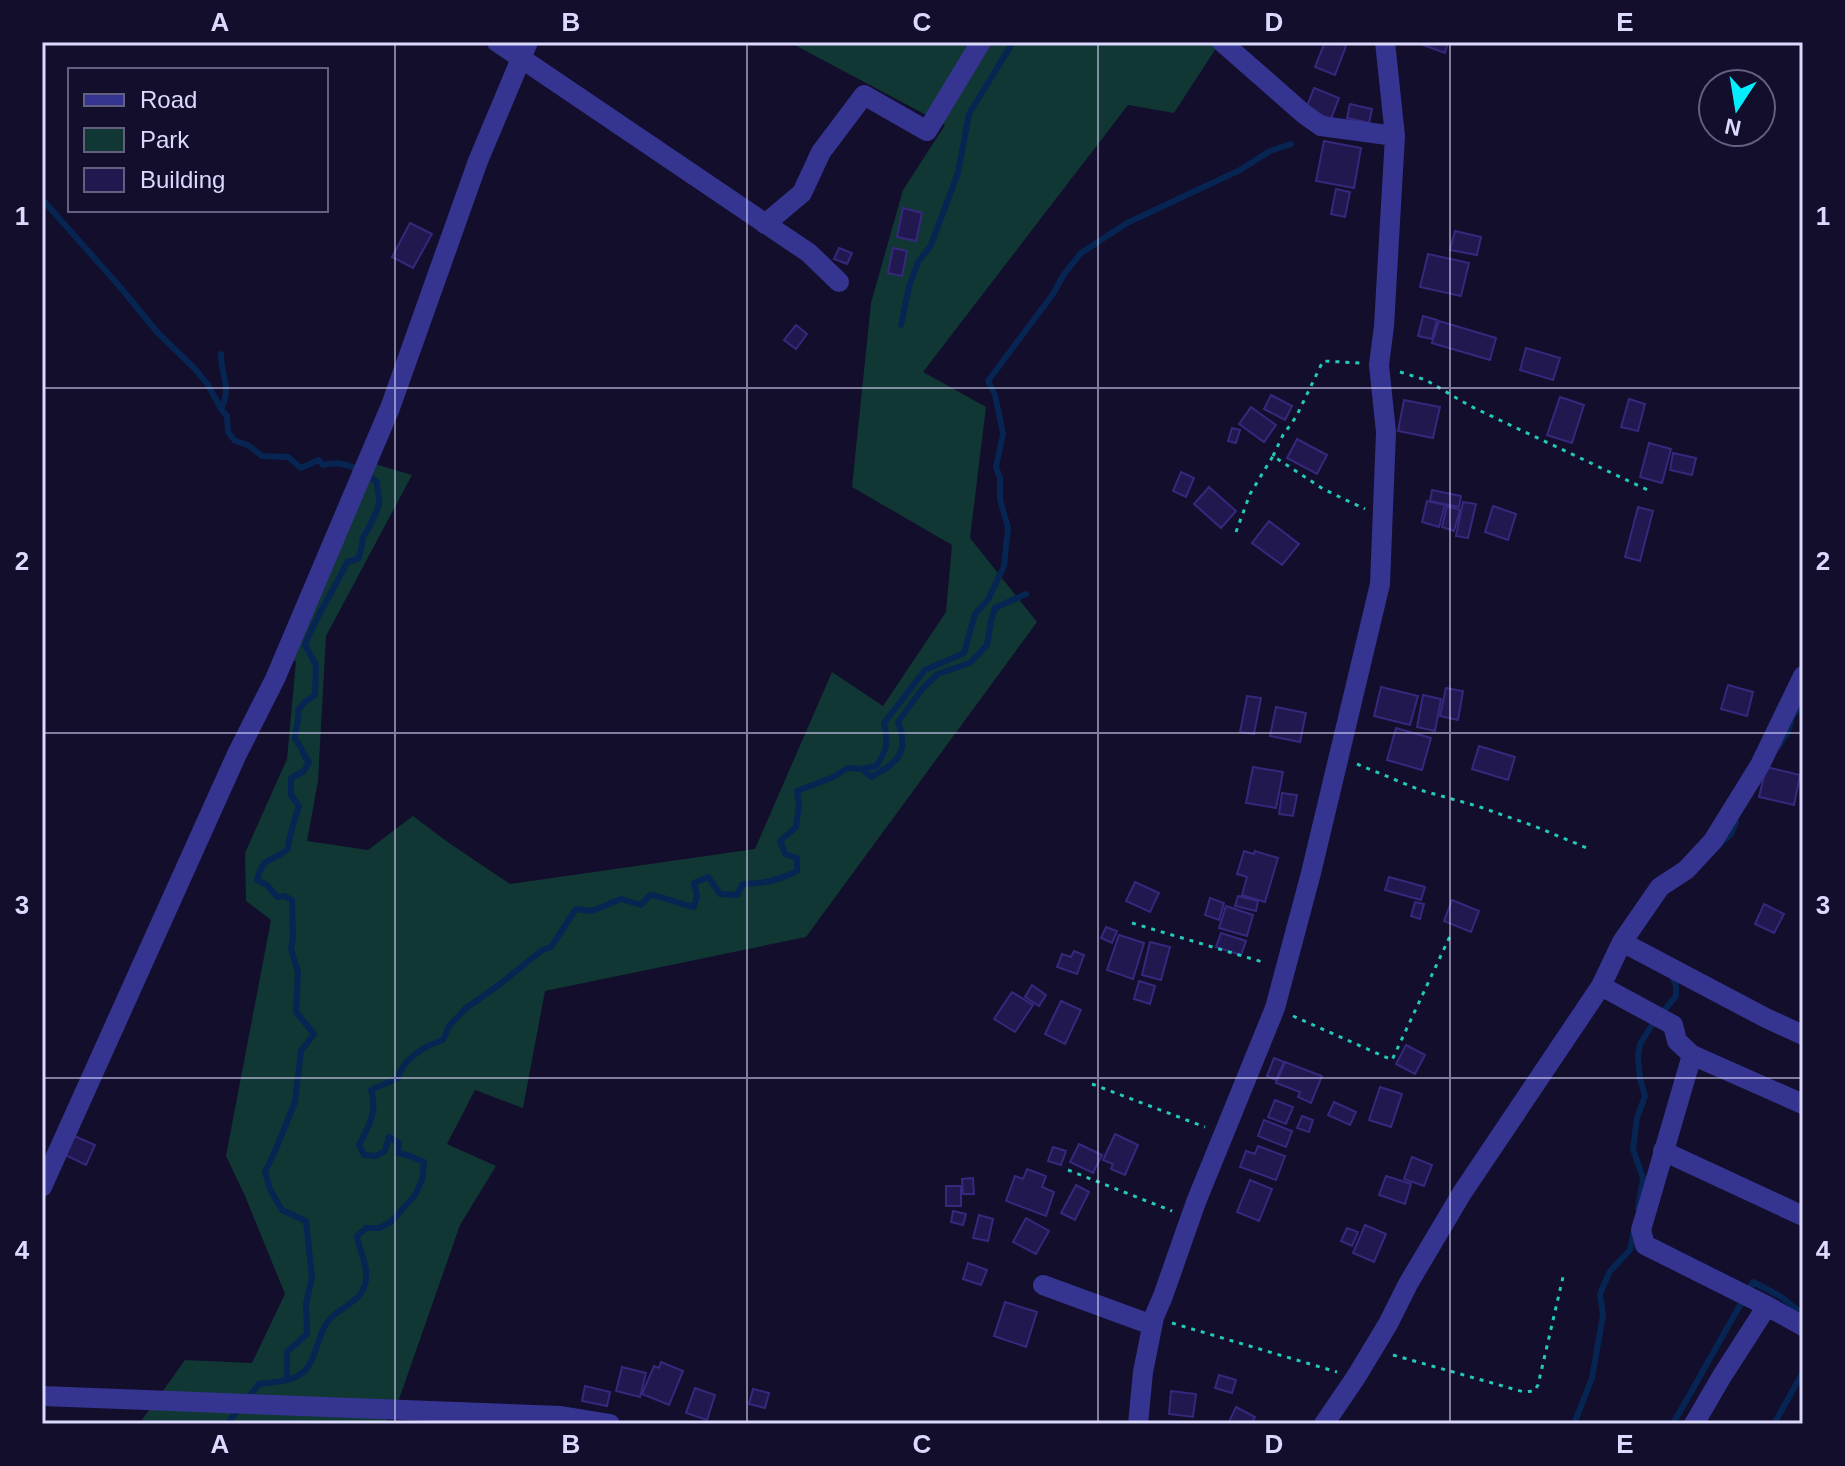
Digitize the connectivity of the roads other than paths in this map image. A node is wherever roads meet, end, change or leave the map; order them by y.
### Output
1 (497, 42) edge
2 (981, 42) edge
3 (1222, 42) edge
4 (1385, 42) edge
5 (524, 50) edge
6 (1395, 136) junction
7 (765, 224) junction
8 (839, 282) dead end
9 (1803, 676) edge
10 (1622, 942) junction
11 (1601, 986) junction
12 (1803, 1035) edge
13 (1692, 1055) junction
14 (1803, 1104) edge
15 (1663, 1151) junction
16 (42, 1187) edge
17 (1803, 1216) edge
18 (1043, 1285) dead end
19 (1767, 1306) junction
20 (1153, 1321) junction
21 (1803, 1326) edge
22 (42, 1396) edge
23 (610, 1424) edge
24 (1138, 1424) edge
25 (1324, 1424) edge
26 (1694, 1424) edge

1 - 5 street
2 - 7 street
3 - 6 street
4 - 6 street
5 - 7 street
5 - 16 street
6 - 20 street
7 - 8 street
9 - 10 street
10 - 11 street
10 - 12 street
11 - 13 street
11 - 25 street
13 - 14 street
13 - 15 street
15 - 17 street
15 - 19 street
18 - 20 street
19 - 21 street
19 - 26 street
20 - 24 street
22 - 23 street

